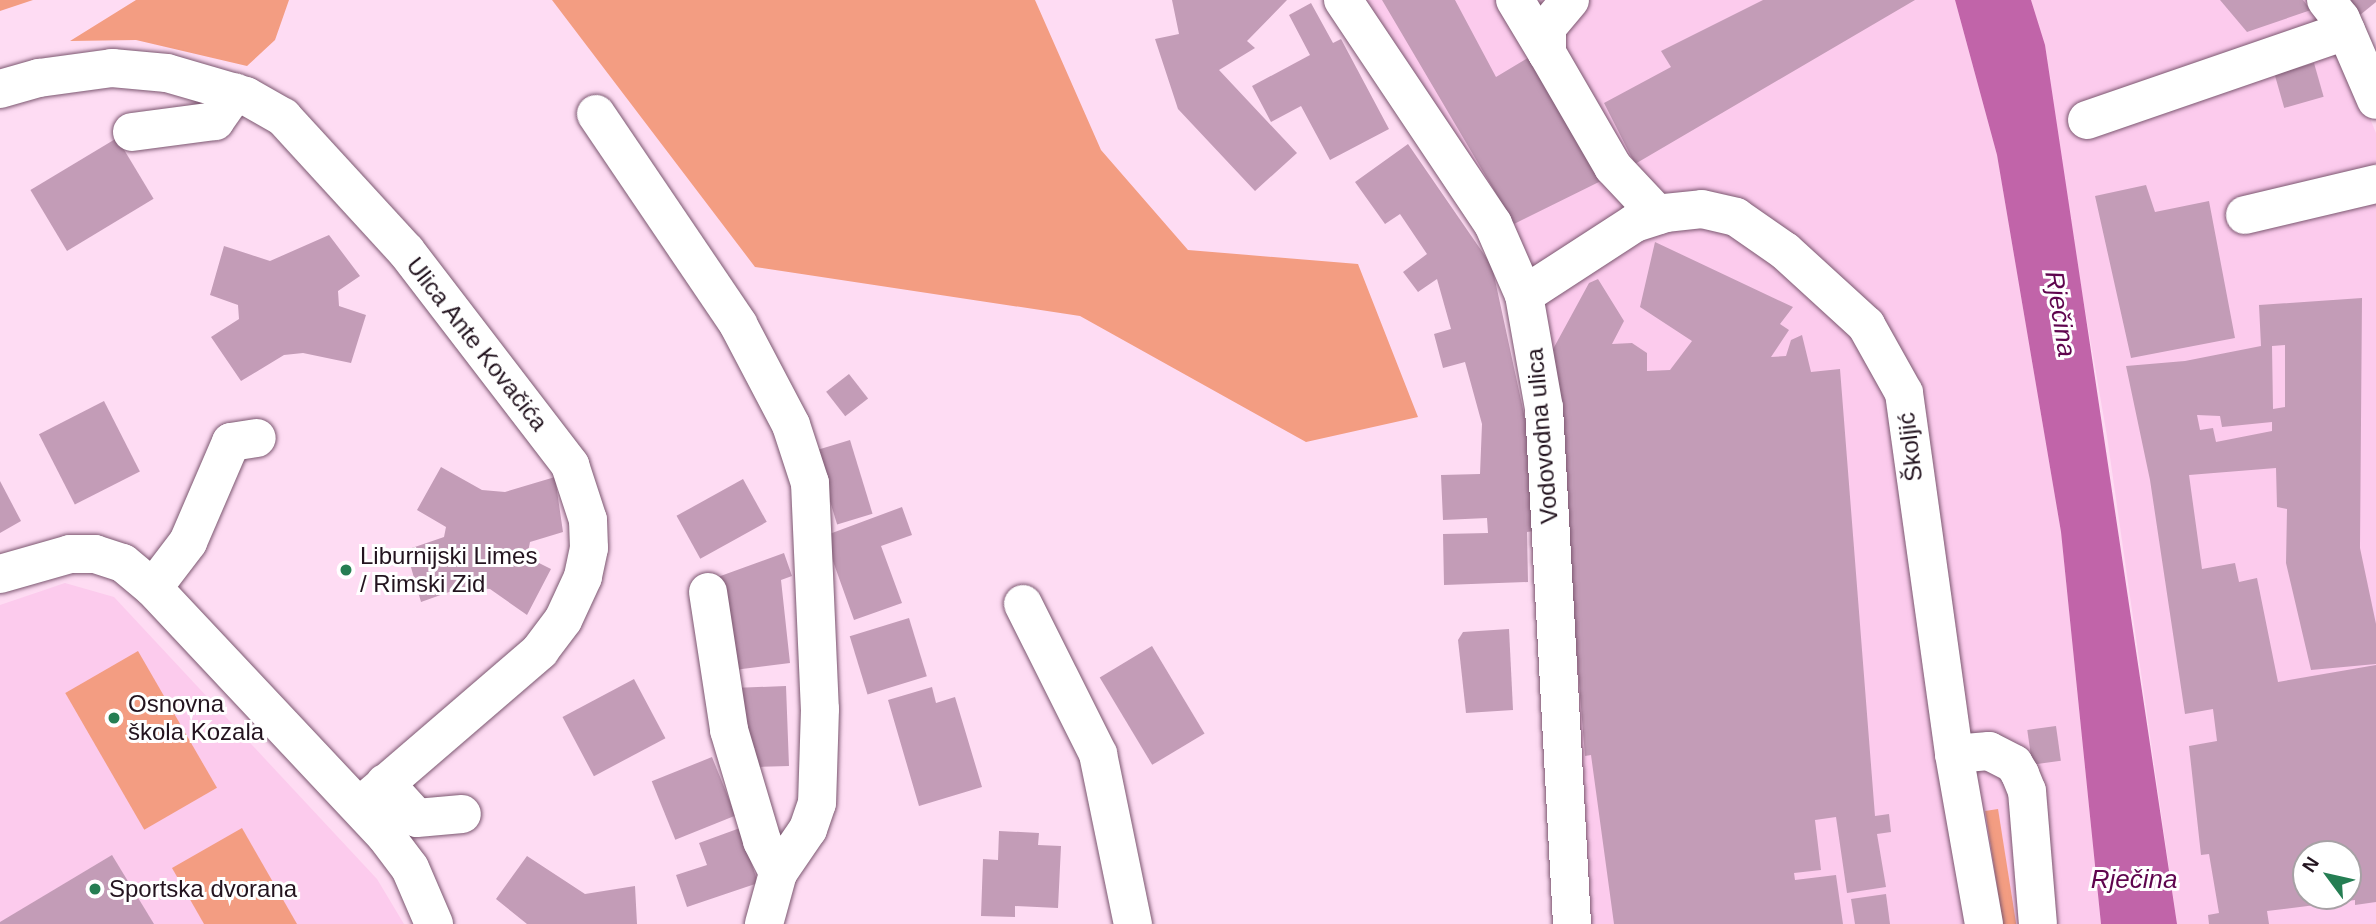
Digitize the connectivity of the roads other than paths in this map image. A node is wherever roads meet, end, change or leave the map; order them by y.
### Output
1 (1343, 0) edge
2 (1515, 0) edge
3 (1570, 0) edge
4 (2336, 16) edge
5 (1547, 52) junction
6 (0, 89) edge
7 (235, 92) junction
8 (2376, 100) edge
9 (596, 114) dead end
10 (2087, 120) dead end
11 (132, 132) dead end
12 (2376, 184) edge
13 (1658, 215) junction
14 (2245, 215) dead end
15 (1524, 295) junction
16 (257, 438) dead end
17 (0, 574) edge
18 (153, 588) junction
19 (708, 592) dead end
20 (1023, 604) dead end
21 (1954, 754) junction
22 (372, 794) junction
23 (463, 814) dead end
24 (778, 873) junction
25 (434, 924) edge
26 (764, 924) edge
27 (1133, 924) edge
28 (1572, 924) edge
29 (1984, 924) edge
30 (2038, 924) edge

1 - 15 street, Vodovodna ulica
2 - 5 street
3 - 5 street
4 - 8 street
4 - 10 street
5 - 13 street
6 - 7 street, Ulica Ante Kovačića
7 - 11 street
7 - 22 street, Ulica Ante Kovačića
9 - 24 street
12 - 14 street
13 - 15 street, Školjić
13 - 21 street, Školjić
15 - 28 street, Vodovodna ulica
16 - 18 street
17 - 18 street
18 - 22 street
19 - 24 street
20 - 27 street
21 - 29 street, Školjić
21 - 30 street
22 - 23 street
22 - 25 street
24 - 26 street

